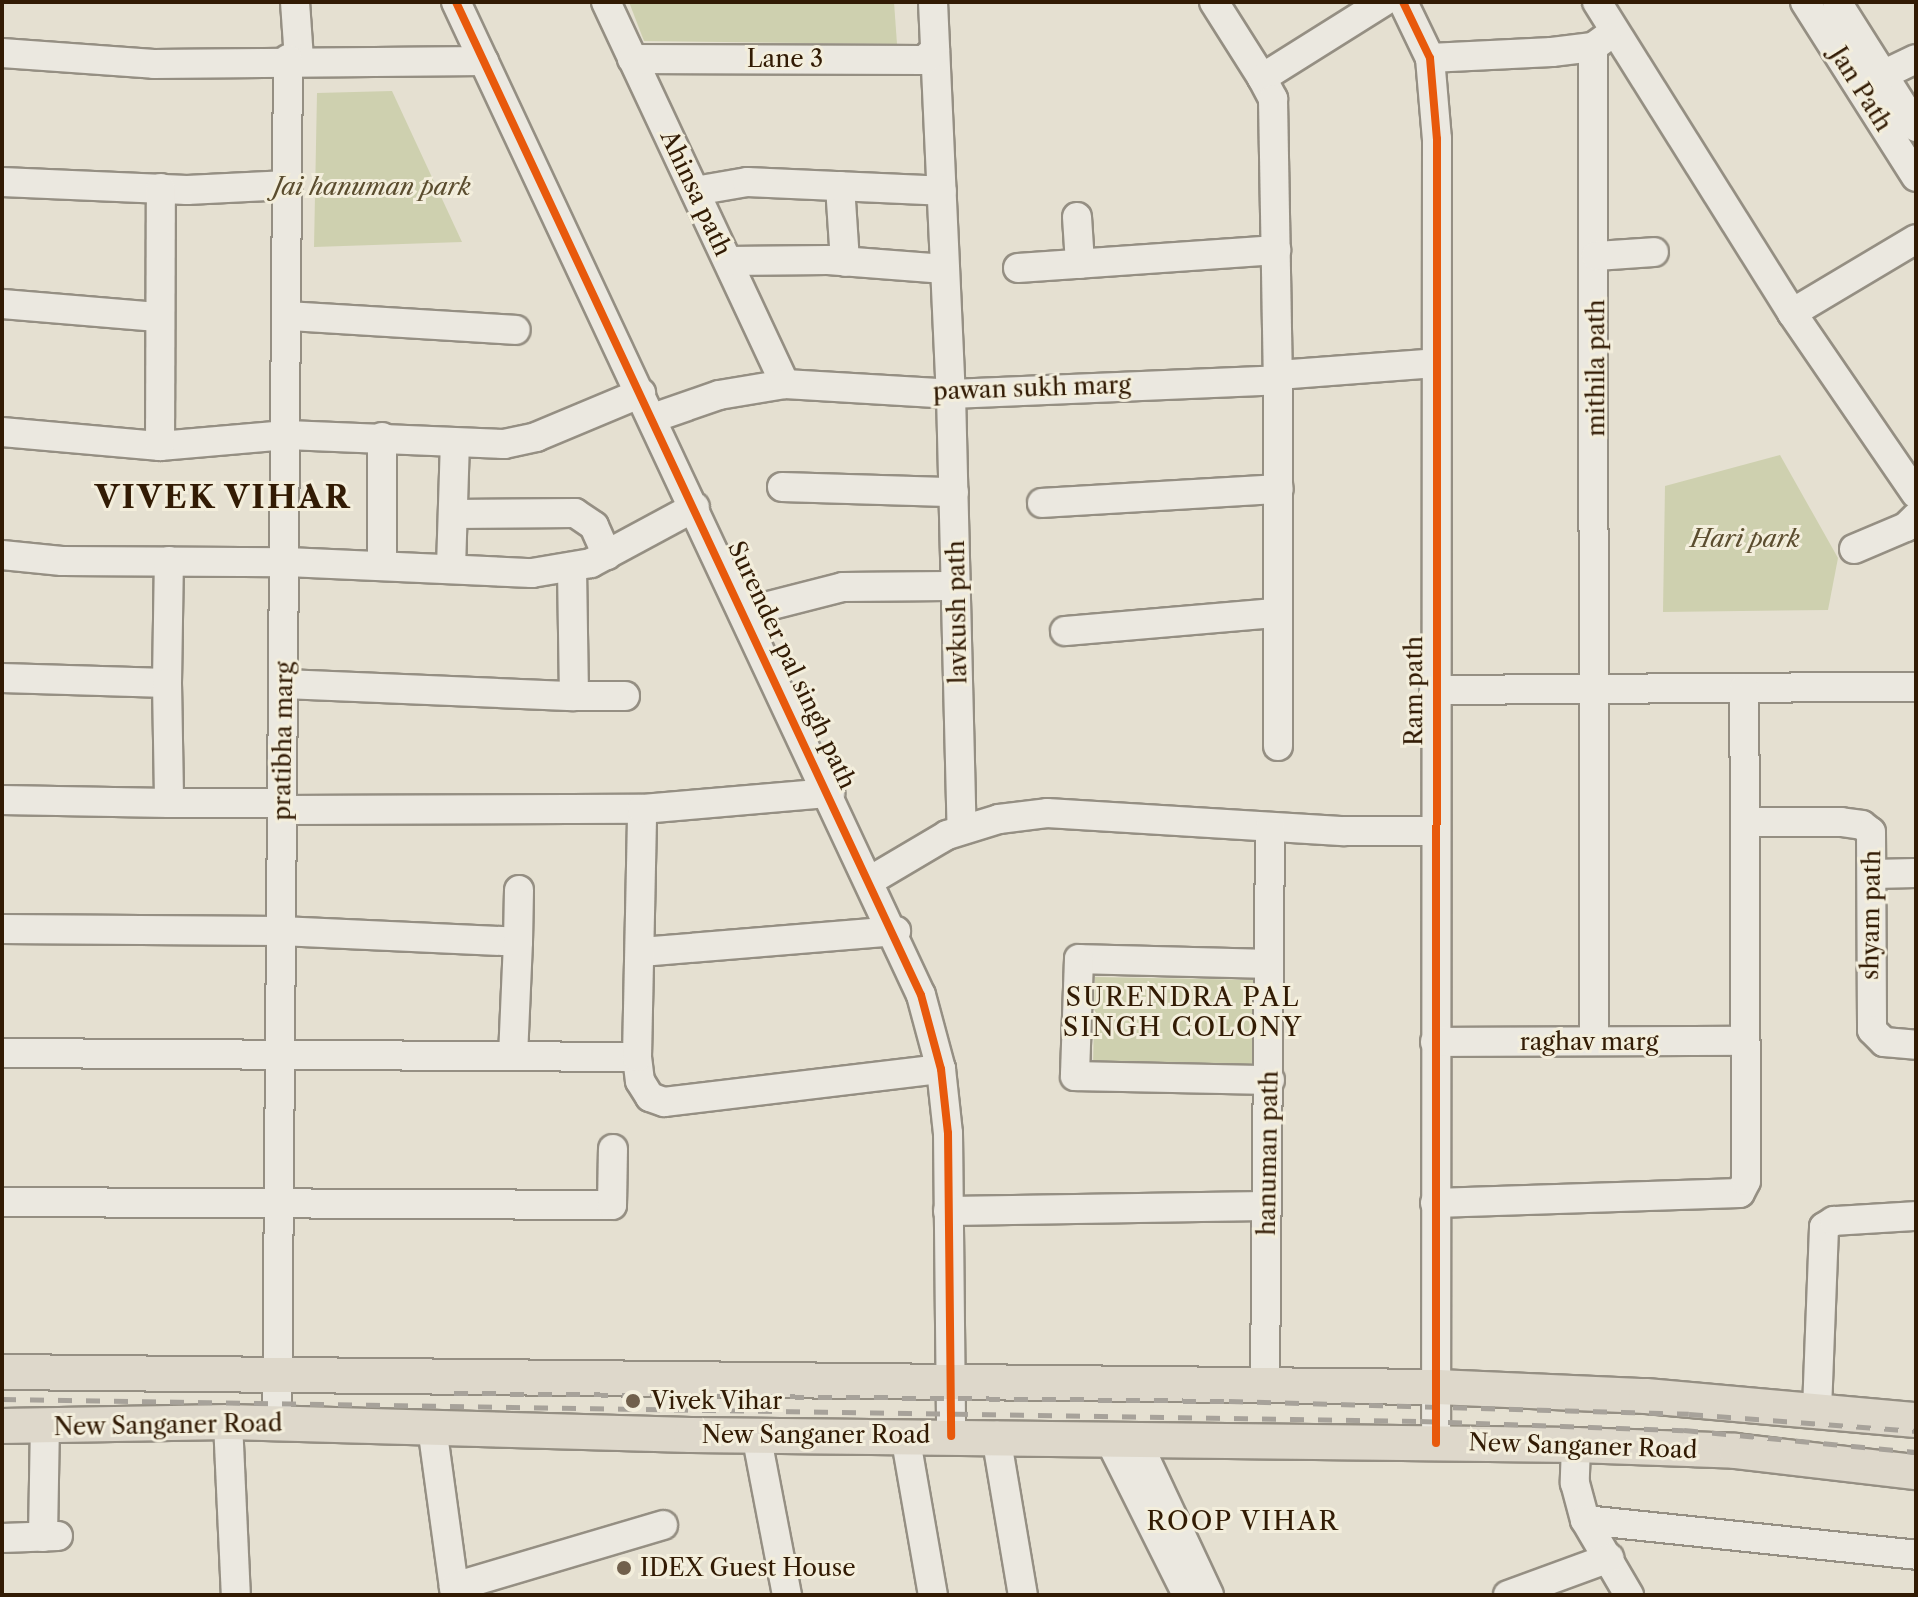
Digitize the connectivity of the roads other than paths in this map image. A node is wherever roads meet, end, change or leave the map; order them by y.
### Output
1 (295, 2) edge
2 (456, 2) edge
3 (606, 2) edge
4 (933, 2) edge
5 (1214, 2) edge
6 (1383, 2) edge
7 (1403, 2) edge
8 (1597, 2) edge
9 (1805, 2) edge
10 (1837, 2) edge
11 (1604, 40) junction
12 (935, 50) junction
13 (2, 53) edge
14 (1430, 58) junction
15 (293, 59) junction
16 (632, 59) junction
17 (1916, 59) edge
18 (484, 61) junction
19 (1262, 78) junction
20 (1871, 80) junction
21 (1916, 127) edge
22 (1916, 177) edge
23 (2, 182) edge
24 (288, 185) junction
25 (840, 186) junction
26 (161, 188) junction
27 (695, 191) junction
28 (942, 191) junction
29 (1077, 217) dead end
30 (1916, 239) edge
31 (1276, 250) junction
32 (1654, 252) dead end
33 (1596, 256) junction
34 (728, 261) junction
35 (845, 262) junction
36 (1080, 264) junction
37 (1018, 268) dead end
38 (945, 269) junction
39 (2, 304) edge
40 (1792, 313) junction
41 (288, 316) junction
42 (158, 317) junction
43 (516, 330) dead end
44 (1436, 363) junction
45 (1278, 378) junction
46 (785, 384) junction
47 (951, 394) junction
48 (647, 406) junction
49 (2, 432) edge
50 (287, 435) junction
51 (382, 437) junction
52 (455, 443) junction
53 (160, 446) junction
54 (782, 487) dead end
55 (1279, 489) junction
56 (954, 492) junction
57 (1916, 494) edge
58 (1042, 503) dead end
59 (695, 507) junction
60 (453, 514) junction
61 (1916, 517) edge
62 (1854, 549) dead end
63 (2, 555) edge
64 (607, 555) junction
65 (169, 561) junction
66 (287, 562) junction
67 (382, 564) junction
68 (451, 568) junction
69 (572, 570) junction
70 (956, 586) junction
71 (745, 612) junction
72 (1275, 613) junction
73 (1065, 631) dead end
74 (2, 678) edge
75 (167, 683) junction
76 (284, 684) junction
77 (1916, 687) edge
78 (1744, 688) junction
79 (1590, 689) junction
80 (1434, 690) junction
81 (574, 696) junction
82 (625, 696) dead end
83 (1278, 746) dead end
84 (830, 793) junction
85 (2, 800) edge
86 (169, 803) junction
87 (282, 806) junction
88 (642, 809) junction
89 (1745, 822) junction
90 (1270, 827) junction
91 (962, 830) junction
92 (1435, 831) junction
93 (1916, 873) edge
94 (1874, 874) junction
95 (871, 880) junction
96 (519, 890) dead end
97 (2, 929) edge
98 (280, 931) junction
99 (896, 931) junction
100 (518, 942) junction
101 (641, 952) junction
102 (1267, 964) junction
103 (1594, 1041) junction
104 (1744, 1041) junction
105 (1435, 1042) junction
106 (1916, 1045) edge
107 (2, 1053) edge
108 (278, 1054) junction
109 (513, 1055) junction
110 (637, 1057) junction
111 (941, 1069) junction
112 (1270, 1080) junction
113 (613, 1149) dead end
114 (2, 1202) edge
115 (277, 1202) junction
116 (1435, 1203) junction
117 (1266, 1206) junction
118 (948, 1211) junction
119 (1916, 1216) edge
120 (2, 1372) edge
121 (275, 1374) junction
122 (949, 1380) junction
123 (1265, 1383) junction
124 (1437, 1387) junction
125 (1817, 1410) junction
126 (1916, 1420) edge
127 (228, 1422) junction
128 (277, 1423) junction
129 (2, 1426) edge
130 (45, 1427) junction
131 (432, 1427) junction
132 (756, 1434) junction
133 (905, 1435) junction
134 (951, 1436) junction
135 (996, 1436) junction
136 (1122, 1439) junction
137 (1436, 1443) junction
138 (1576, 1445) junction
139 (1916, 1472) edge
140 (1585, 1520) junction
141 (663, 1525) dead end
142 (2, 1538) edge
143 (1916, 1555) edge
144 (1609, 1558) junction
145 (455, 1591) edge
146 (236, 1595) edge
147 (787, 1595) edge
148 (933, 1595) edge
149 (1023, 1595) edge
150 (1187, 1595) edge
151 (1209, 1595) edge
152 (1508, 1595) edge
153 (1629, 1595) edge

1 - 15 street, pratibha marg
2 - 18 street, Surender pal singh path
3 - 16 street, Ahinsa path
4 - 12 street, lavkush path
5 - 19 street
6 - 19 street
7 - 14 street, Ram path
8 - 11 street
9 - 20 street, Jan Path
10 - 20 street, Jan Path
11 - 14 street
11 - 33 street, mithila path
11 - 40 street
12 - 16 street, Lane 3
12 - 28 street, lavkush path
13 - 15 street
14 - 44 street, Ram path
15 - 18 street
15 - 24 street, pratibha marg
16 - 27 street, Ahinsa path
17 - 20 street
18 - 48 street, Surender pal singh path
19 - 31 street
20 - 21 street, Jan Path
20 - 22 street, Jan Path
23 - 26 street
24 - 26 street
24 - 41 street, pratibha marg
25 - 27 street
25 - 28 street
25 - 35 street
26 - 42 street
27 - 34 street, Ahinsa path
28 - 38 street, lavkush path
29 - 36 street
30 - 40 street
31 - 36 street
31 - 45 street
32 - 33 street
33 - 79 street, mithila path
34 - 35 street
34 - 46 street, Ahinsa path
35 - 38 street
36 - 37 street
38 - 47 street, lavkush path
39 - 42 street
40 - 57 street
41 - 43 street
41 - 50 street, pratibha marg
42 - 53 street
44 - 45 street, pawan sukh marg
44 - 80 street, Ram path
45 - 47 street, pawan sukh marg
45 - 55 street
46 - 47 street, pawan sukh marg
46 - 48 street, pawan sukh marg
47 - 56 street, lavkush path
48 - 52 street, pawan sukh marg
48 - 59 street, Surender pal singh path
49 - 53 street, pawan sukh marg
50 - 51 street, pawan sukh marg
50 - 53 street, pawan sukh marg
50 - 66 street, pratibha marg
51 - 52 street, pawan sukh marg
51 - 67 street
52 - 60 street
54 - 56 street
55 - 58 street
55 - 72 street
56 - 70 street, lavkush path
59 - 64 street
59 - 71 street, Surender pal singh path
60 - 64 street
60 - 68 street
61 - 62 street
63 - 65 street
64 - 69 street
65 - 66 street
65 - 75 street
66 - 67 street
66 - 76 street, pratibha marg
67 - 68 street
68 - 69 street
69 - 81 street
70 - 71 street
70 - 91 street, lavkush path
71 - 84 street, Surender pal singh path
72 - 73 street
72 - 83 street
74 - 75 street
75 - 86 street
76 - 81 street
76 - 87 street, pratibha marg
77 - 78 street
78 - 79 street
78 - 89 street
79 - 80 street
79 - 103 street, mithila path
80 - 92 street, Ram path
81 - 82 street
84 - 88 street
84 - 95 street, Surender pal singh path
85 - 86 street
86 - 87 street
87 - 88 street
87 - 98 street, pratibha marg
88 - 101 street
89 - 94 street, shyam path
89 - 104 street
90 - 91 street
90 - 92 street
90 - 102 street, hanuman path
91 - 95 street
92 - 105 street, Ram path
93 - 94 street
94 - 106 street, shyam path
95 - 99 street, Surender pal singh path
96 - 100 street
97 - 98 street
98 - 100 street
98 - 108 street, pratibha marg
99 - 101 street
99 - 111 street, Surender pal singh path
100 - 109 street
101 - 110 street
102 - 112 street, hanuman path
102 - 112 street
103 - 104 street, raghav marg
103 - 105 street, raghav marg
104 - 116 street
105 - 116 street, Ram path
107 - 108 street
108 - 109 street
108 - 115 street, pratibha marg
109 - 110 street
110 - 111 street
111 - 118 street, Surender pal singh path
112 - 117 street, hanuman path
113 - 115 street
114 - 115 street
115 - 121 street, pratibha marg
116 - 124 street, Ram path
117 - 118 street
117 - 123 street, hanuman path
118 - 122 street, Surender pal singh path
119 - 125 street
120 - 121 main road, New Sanganer Road
121 - 122 main road, New Sanganer Road
121 - 128 street, pratibha marg
122 - 123 main road, New Sanganer Road
122 - 134 street, Surender pal singh path
123 - 124 main road, New Sanganer Road
124 - 125 main road, New Sanganer Road
124 - 137 street, Ram path
125 - 126 main road, New Sanganer Road
127 - 128 main road, New Sanganer Road
127 - 130 main road, New Sanganer Road
127 - 146 street
128 - 131 main road, New Sanganer Road
129 - 130 main road, New Sanganer Road
130 - 142 street
131 - 132 main road, New Sanganer Road
131 - 145 street
132 - 133 main road, New Sanganer Road
132 - 147 street
133 - 134 main road, New Sanganer Road
133 - 148 street
134 - 135 main road, New Sanganer Road
135 - 136 main road, New Sanganer Road
135 - 149 street
136 - 137 main road, New Sanganer Road
136 - 150 street
136 - 151 street
137 - 138 main road, New Sanganer Road
138 - 139 main road, New Sanganer Road
138 - 140 street
140 - 143 street
140 - 144 street
141 - 145 street
144 - 152 street
144 - 153 street

